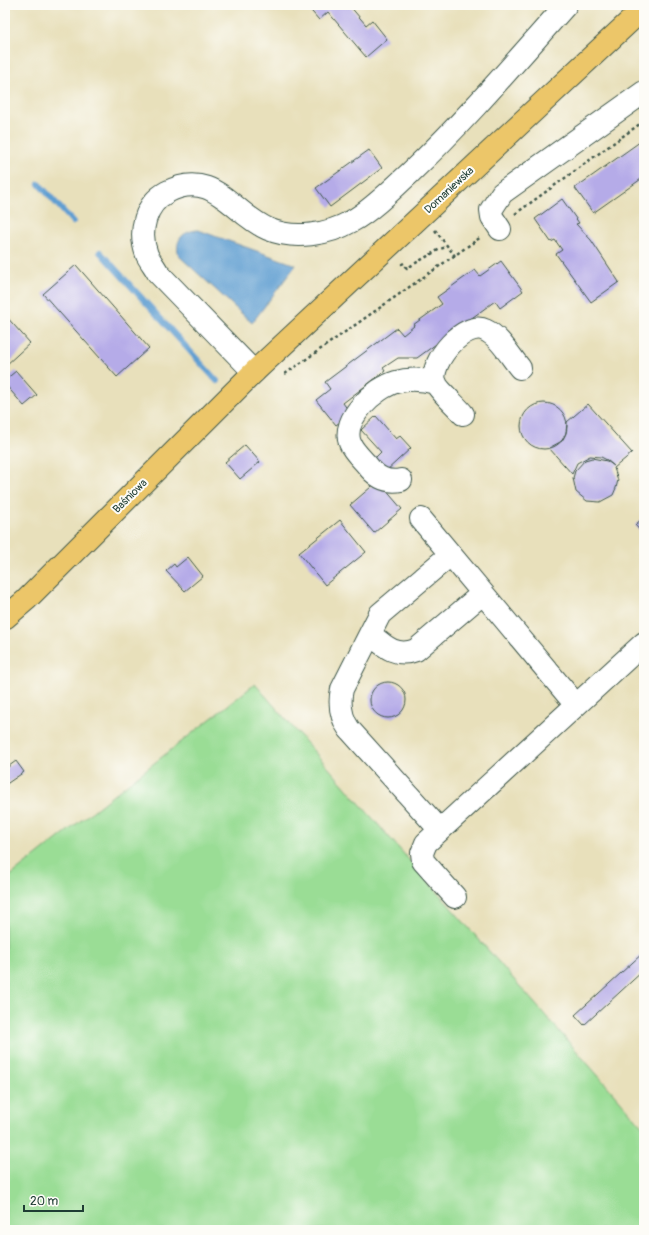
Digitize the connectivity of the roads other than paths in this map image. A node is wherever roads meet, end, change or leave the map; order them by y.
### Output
1 (566, 5) edge
2 (644, 8) edge
3 (644, 92) edge
4 (500, 227) road end
5 (520, 368) dead end
6 (254, 372) junction
7 (436, 383) junction
8 (463, 414) dead end
9 (401, 480) dead end
10 (421, 519) dead end
11 (450, 555) junction
12 (482, 594) junction
13 (5, 618) edge
14 (370, 634) junction
15 (644, 643) edge
16 (576, 705) junction
17 (440, 830) junction
18 (455, 897) dead end

1 - 6 lane
2 - 6 main road, Domaniewska
3 - 4 lane
5 - 7 lane
6 - 13 main road, Baśniowa
7 - 8 lane
7 - 9 lane
10 - 11 lane
11 - 12 lane
11 - 14 lane
12 - 14 lane
12 - 16 lane
14 - 17 lane
15 - 16 lane
16 - 17 lane
17 - 18 lane

